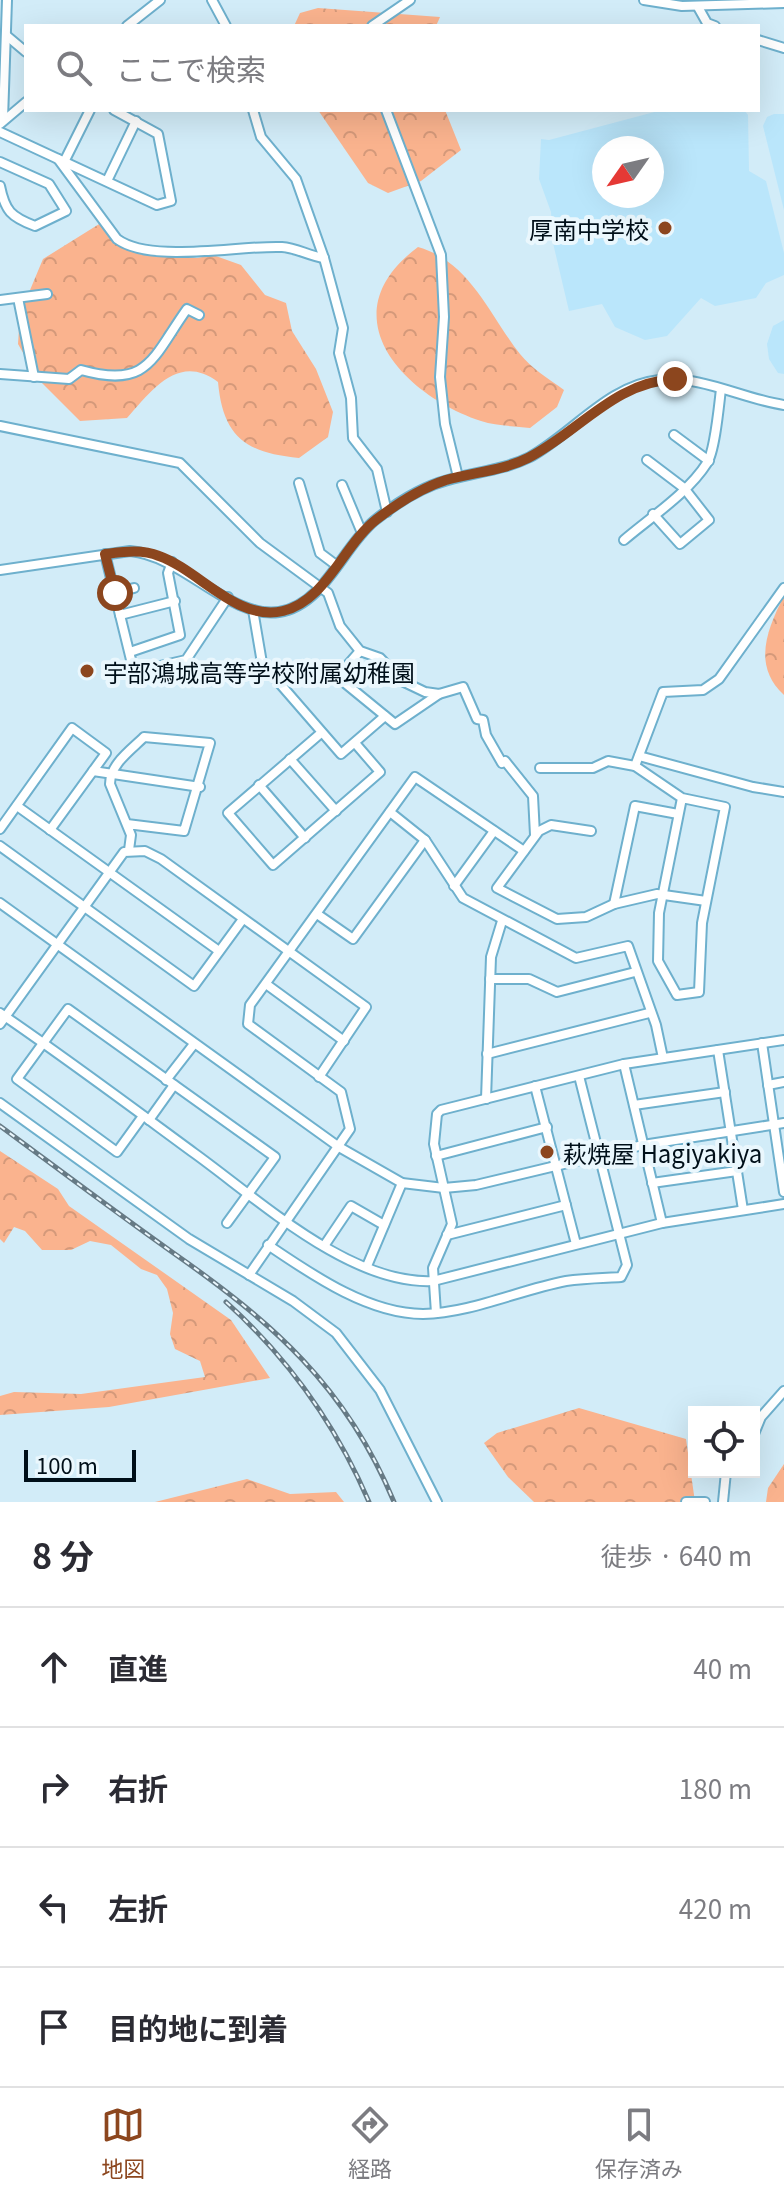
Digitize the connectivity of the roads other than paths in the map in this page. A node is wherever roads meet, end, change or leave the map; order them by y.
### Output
1 (7, 0) edge
2 (160, 0) edge
3 (212, 0) edge
4 (410, 0) edge
5 (644, 0) edge
6 (784, 3) edge
7 (698, 7) junction
8 (130, 24) edge
9 (225, 24) edge
10 (375, 24) edge
11 (710, 24) edge
12 (7, 36) junction
13 (760, 41) edge
14 (784, 48) edge
15 (24, 50) edge
16 (24, 104) edge
17 (89, 112) edge
18 (254, 112) edge
19 (387, 112) edge
20 (134, 117) edge
21 (1, 122) edge
22 (0, 132) edge
23 (62, 160) junction
24 (0, 162) edge
25 (107, 181) junction
26 (0, 186) edge
27 (324, 258) junction
28 (47, 294) dead end
29 (18, 298) junction
30 (0, 300) edge
31 (199, 315) dead end
32 (0, 374) edge
33 (34, 377) junction
34 (721, 389) junction
35 (784, 405) edge
36 (0, 426) edge
37 (674, 435) dead end
38 (647, 460) dead end
39 (709, 461) junction
40 (458, 477) junction
41 (299, 483) dead end
42 (342, 485) dead end
43 (684, 488) junction
44 (387, 512) junction
45 (653, 514) junction
46 (362, 533) junction
47 (624, 540) dead end
48 (105, 554) junction
49 (172, 562) junction
50 (336, 565) junction
51 (0, 570) edge
52 (319, 587) junction
53 (134, 588) dead end
54 (784, 588) edge
55 (115, 593) junction
56 (228, 597) junction
57 (175, 601) junction
58 (253, 610) junction
59 (120, 615) junction
60 (360, 651) junction
61 (130, 652) junction
62 (329, 670) dead end
63 (339, 675) junction
64 (439, 694) junction
65 (385, 716) junction
66 (321, 733) junction
67 (355, 743) junction
68 (639, 756) junction
69 (290, 759) junction
70 (635, 766) junction
71 (540, 768) dead end
72 (93, 771) junction
73 (110, 775) junction
74 (259, 785) junction
75 (200, 787) junction
76 (784, 792) edge
77 (682, 798) junction
78 (17, 806) junction
79 (336, 811) junction
80 (390, 812) junction
81 (678, 814) junction
82 (127, 824) junction
83 (0, 829) edge
84 (50, 830) junction
85 (494, 831) junction
86 (591, 831) dead end
87 (535, 835) junction
88 (305, 838) junction
89 (425, 840) junction
90 (0, 846) edge
91 (129, 850) junction
92 (524, 851) junction
93 (109, 872) junction
94 (454, 886) junction
95 (663, 895) junction
96 (706, 901) junction
97 (0, 903) edge
98 (614, 904) junction
99 (83, 908) junction
100 (317, 914) junction
101 (243, 919) junction
102 (502, 921) junction
103 (57, 944) junction
104 (219, 951) junction
105 (289, 952) junction
106 (635, 972) junction
107 (490, 979) junction
108 (266, 984) junction
109 (649, 1013) junction
110 (2, 1018) edge
111 (784, 1040) edge
112 (344, 1041) junction
113 (42, 1043) junction
114 (762, 1043) junction
115 (194, 1044) junction
116 (718, 1050) junction
117 (487, 1054) junction
118 (663, 1058) junction
119 (624, 1064) junction
120 (579, 1076) junction
121 (319, 1077) junction
122 (170, 1082) junction
123 (784, 1082) edge
124 (768, 1085) junction
125 (535, 1086) junction
126 (725, 1092) junction
127 (486, 1099) junction
128 (0, 1103) edge
129 (634, 1105) junction
130 (146, 1118) junction
131 (784, 1123) edge
132 (773, 1125) junction
133 (547, 1127) junction
134 (731, 1131) junction
135 (643, 1145) junction
136 (339, 1147) junction
137 (436, 1156) junction
138 (599, 1156) junction
139 (782, 1164) edge
140 (558, 1166) junction
141 (737, 1171) junction
142 (402, 1183) junction
143 (652, 1183) junction
144 (444, 1188) junction
145 (784, 1192) edge
146 (250, 1193) junction
147 (784, 1204) edge
148 (566, 1205) junction
149 (743, 1210) junction
150 (286, 1220) junction
151 (227, 1223) dead end
152 (662, 1223) junction
153 (384, 1225) junction
154 (619, 1234) junction
155 (447, 1235) junction
156 (576, 1244) junction
157 (268, 1245) junction
158 (324, 1246) junction
159 (367, 1266) junction
160 (249, 1275) junction
161 (433, 1281) junction
162 (436, 1313) junction
163 (784, 1391) edge
164 (760, 1419) edge
165 (725, 1478) edge
166 (437, 1502) edge
167 (686, 1502) edge
168 (705, 1502) edge
169 (723, 1502) edge

1 - 12 street
2 - 8 street
3 - 9 street
4 - 10 street
5 - 7 street
6 - 7 street
7 - 11 street
12 - 15 street
12 - 21 street
13 - 14 street
16 - 21 street
17 - 23 street
18 - 27 street
19 - 40 street
20 - 25 street
20 - 25 street
22 - 23 street
23 - 25 street
23 - 27 street
24 - 26 street
27 - 44 street
28 - 29 street
29 - 30 street
29 - 33 street
31 - 33 street
32 - 33 street
34 - 35 street
34 - 39 street
34 - 40 street
36 - 52 street
37 - 39 street
38 - 43 street
39 - 43 street
40 - 44 street
41 - 50 street
42 - 46 street
43 - 45 street
43 - 45 street
44 - 46 street
45 - 47 street
46 - 50 street
48 - 49 street
48 - 51 street
48 - 55 street
49 - 56 street
49 - 57 street
50 - 52 street
52 - 58 street
52 - 60 street
53 - 55 street
54 - 68 street
55 - 59 street
56 - 58 street
56 - 61 street
57 - 59 street
57 - 61 street
58 - 66 street
59 - 61 street
60 - 63 street
60 - 64 street
62 - 63 street
63 - 65 street
64 - 65 street
64 - 87 street
65 - 67 street
66 - 67 street
66 - 69 street
67 - 79 street
68 - 70 street
68 - 76 street
69 - 74 street
69 - 79 street
70 - 71 street
70 - 77 street
72 - 73 street
72 - 78 street
72 - 84 street
73 - 75 street
73 - 75 street
73 - 82 street
74 - 88 street
74 - 88 street
75 - 82 street
77 - 81 street
77 - 96 street
78 - 83 street
78 - 84 street
79 - 88 street
80 - 85 street
80 - 89 street
80 - 100 street
81 - 95 street
81 - 98 street
82 - 91 street
84 - 93 street
85 - 92 street
85 - 94 street
86 - 87 street
87 - 92 street
89 - 94 street
89 - 100 street
90 - 99 street
91 - 93 street
91 - 101 street
92 - 98 street
93 - 99 street
93 - 104 street
94 - 102 street
95 - 96 street
95 - 96 street
95 - 98 street
97 - 103 street
99 - 103 street
99 - 104 street
100 - 105 street
101 - 104 street
101 - 105 street
102 - 106 street
102 - 107 street
103 - 110 street
103 - 115 street
105 - 108 street
105 - 112 street
106 - 107 street
106 - 109 street
107 - 117 street
108 - 112 street
108 - 121 street
109 - 117 street
109 - 118 street
110 - 113 street
111 - 114 street
112 - 121 street
113 - 122 street
113 - 130 street
113 - 130 street
114 - 116 street
114 - 124 street
115 - 122 street
115 - 136 street
116 - 118 street
116 - 126 street
117 - 127 street
118 - 119 street
119 - 120 street
119 - 129 street
120 - 125 street
120 - 138 street
121 - 136 street
122 - 130 street
122 - 146 street
123 - 124 street
124 - 132 street
125 - 127 street
125 - 133 street
126 - 129 street
126 - 134 street
127 - 137 street
128 - 160 street
129 - 135 street
130 - 146 street
131 - 132 street
132 - 134 street
132 - 139 street
133 - 137 street
133 - 140 street
134 - 135 street
134 - 141 street
135 - 138 street
135 - 143 street
136 - 142 street
136 - 150 street
137 - 144 street
138 - 140 street
138 - 154 street
139 - 145 street
140 - 144 street
140 - 148 street
141 - 143 street
141 - 149 street
142 - 144 street
142 - 153 street
143 - 152 street
144 - 155 street
146 - 150 street
146 - 151 street
147 - 149 street
148 - 155 street
148 - 156 street
149 - 152 street
150 - 157 street
150 - 158 street
152 - 154 street
153 - 158 street
153 - 159 street
154 - 156 street
154 - 162 street
155 - 161 street
156 - 161 street
157 - 160 street
157 - 162 street
158 - 159 street
159 - 161 street
160 - 166 street
161 - 162 street
163 - 164 street
165 - 169 street
167 - 168 street

